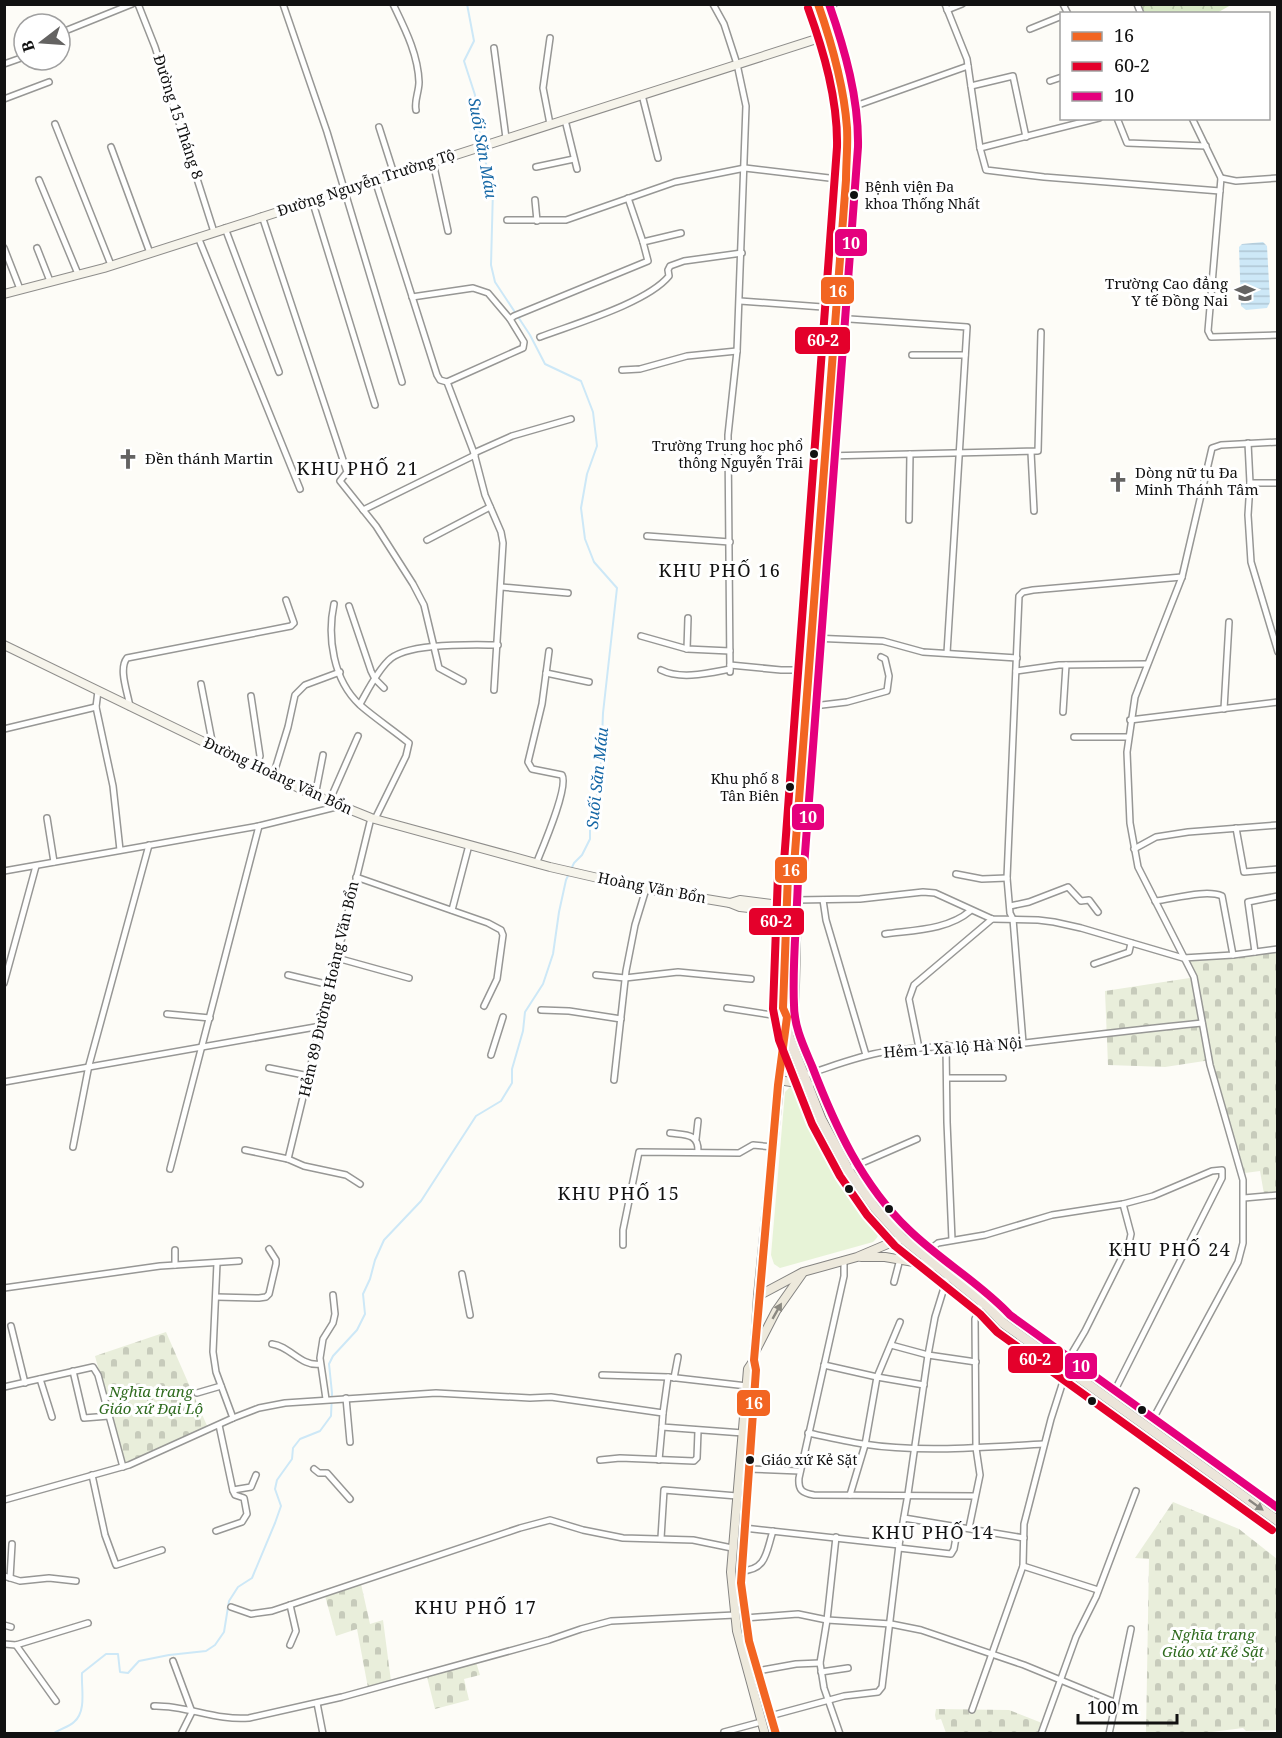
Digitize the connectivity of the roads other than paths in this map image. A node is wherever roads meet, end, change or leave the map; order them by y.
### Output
1 (132, 4) edge
2 (138, 4) edge
3 (283, 4) edge
4 (393, 4) edge
5 (713, 4) edge
6 (834, 4) edge
7 (962, 4) edge
8 (946, 7) edge
9 (819, 8) edge
10 (1060, 17) edge
11 (72, 28) edge
12 (1030, 29) dead end
13 (829, 35) junction
14 (550, 38) dead end
15 (494, 48) dead end
16 (737, 64) junction
17 (968, 66) junction
18 (1060, 78) edge
19 (1050, 81) dead end
20 (49, 82) dead end
21 (971, 86) junction
22 (642, 94) junction
23 (4, 99) edge
24 (416, 110) dead end
25 (844, 110) junction
26 (565, 120) junction
27 (1091, 120) edge
28 (1117, 120) edge
29 (1193, 120) edge
30 (55, 124) dead end
31 (550, 124) junction
32 (379, 127) dead end
33 (1026, 137) junction
34 (506, 138) junction
35 (1206, 146) junction
36 (111, 147) dead end
37 (980, 148) junction
38 (658, 158) dead end
39 (574, 159) junction
40 (433, 162) junction
41 (536, 167) dead end
42 (745, 168) junction
43 (577, 169) dead end
44 (394, 174) junction
45 (1221, 178) junction
46 (1278, 178) edge
47 (39, 180) dead end
48 (375, 180) junction
49 (846, 180) junction
50 (345, 190) junction
51 (1220, 191) junction
52 (628, 198) junction
53 (312, 200) junction
54 (535, 200) dead end
55 (262, 216) junction
56 (507, 220) dead end
57 (537, 221) junction
58 (225, 228) junction
59 (448, 231) dead end
60 (214, 232) junction
61 (681, 233) dead end
62 (198, 237) junction
63 (643, 242) junction
64 (4, 248) edge
65 (36, 248) dead end
66 (150, 253) junction
67 (742, 253) junction
68 (111, 265) junction
69 (78, 274) junction
70 (50, 281) junction
71 (20, 289) junction
72 (4, 294) edge
73 (412, 297) junction
74 (740, 301) junction
75 (836, 313) junction
76 (512, 317) junction
77 (1041, 332) dead end
78 (1278, 335) edge
79 (540, 337) dead end
80 (737, 351) junction
81 (912, 355) dead end
82 (965, 355) junction
83 (622, 370) dead end
84 (279, 372) dead end
85 (402, 382) dead end
86 (447, 382) junction
87 (375, 405) dead end
88 (572, 419) dead end
89 (1278, 442) edge
90 (1248, 443) junction
91 (1031, 452) junction
92 (959, 453) junction
93 (475, 454) junction
94 (909, 454) junction
95 (825, 456) junction
96 (1250, 483) junction
97 (1278, 483) edge
98 (300, 489) dead end
99 (490, 507) junction
100 (363, 510) junction
101 (1034, 511) dead end
102 (909, 520) dead end
103 (647, 536) dead end
104 (427, 540) dead end
105 (730, 542) junction
106 (1182, 578) junction
107 (501, 588) junction
108 (567, 593) dead end
109 (286, 600) dead end
110 (334, 604) dead end
111 (349, 606) dead end
112 (688, 618) dead end
113 (1229, 622) dead end
114 (641, 636) dead end
115 (812, 638) junction
116 (4, 645) edge
117 (498, 645) junction
118 (435, 646) junction
119 (687, 649) junction
120 (549, 651) dead end
121 (730, 651) junction
122 (1278, 652) edge
123 (946, 653) junction
124 (881, 657) dead end
125 (1017, 658) junction
126 (1066, 664) junction
127 (1146, 664) junction
128 (730, 669) junction
129 (661, 670) dead end
130 (808, 670) junction
131 (1017, 671) junction
132 (340, 672) junction
133 (546, 673) junction
134 (375, 679) junction
135 (463, 681) dead end
136 (589, 682) dead end
137 (201, 684) dead end
138 (384, 688) dead end
139 (494, 690) dead end
140 (98, 692) junction
141 (251, 696) dead end
142 (1278, 702) edge
143 (360, 705) junction
144 (96, 707) junction
145 (130, 707) junction
146 (805, 707) junction
147 (1224, 710) junction
148 (1063, 712) dead end
149 (1130, 720) junction
150 (4, 729) edge
151 (358, 736) dead end
152 (1074, 737) dead end
153 (1128, 737) junction
154 (213, 746) junction
155 (323, 754) dead end
156 (256, 767) junction
157 (273, 776) junction
158 (315, 796) junction
159 (329, 802) junction
160 (340, 806) junction
161 (47, 818) dead end
162 (373, 819) junction
163 (1278, 825) edge
164 (259, 826) junction
165 (1236, 828) junction
166 (149, 845) junction
167 (469, 845) junction
168 (1134, 849) junction
169 (120, 850) junction
170 (54, 862) junction
171 (536, 864) junction
172 (36, 866) junction
173 (1278, 869) edge
174 (4, 871) edge
175 (566, 871) joint
176 (956, 874) dead end
177 (356, 877) junction
178 (1007, 878) junction
179 (646, 889) junction
180 (1278, 896) edge
181 (823, 900) junction
182 (1155, 901) junction
183 (791, 906) junction
184 (1010, 906) junction
185 (452, 910) junction
186 (970, 911) junction
187 (1098, 912) dead end
188 (992, 919) junction
189 (1013, 919) junction
190 (885, 934) dead end
191 (1131, 943) junction
192 (1278, 949) edge
193 (1254, 952) junction
194 (1233, 955) junction
195 (337, 958) junction
196 (1184, 958) junction
197 (1094, 964) dead end
198 (288, 975) dead end
199 (596, 975) dead end
200 (409, 978) dead end
201 (625, 978) junction
202 (751, 979) dead end
203 (4, 983) edge
204 (330, 985) junction
205 (484, 1006) dead end
206 (727, 1008) dead end
207 (541, 1010) dead end
208 (167, 1014) dead end
209 (503, 1017) dead end
210 (787, 1017) junction
211 (210, 1018) junction
212 (621, 1019) junction
213 (1202, 1023) junction
214 (321, 1026) junction
215 (1023, 1043) junction
216 (946, 1045) junction
217 (202, 1047) junction
218 (919, 1048) junction
219 (866, 1055) junction
220 (491, 1056) dead end
221 (89, 1065) junction
222 (268, 1068) dead end
223 (805, 1075) junction
224 (309, 1076) junction
225 (947, 1078) junction
226 (1003, 1078) dead end
227 (614, 1080) dead end
228 (779, 1080) junction
229 (4, 1082) edge
230 (808, 1085) junction
231 (698, 1121) dead end
232 (670, 1132) dead end
233 (696, 1139) junction
234 (917, 1139) dead end
235 (73, 1147) dead end
236 (773, 1147) junction
237 (245, 1150) dead end
238 (698, 1152) junction
239 (288, 1159) junction
240 (170, 1169) dead end
241 (848, 1169) junction
242 (360, 1185) dead end
243 (1278, 1195) edge
244 (1244, 1198) junction
245 (1123, 1204) junction
246 (902, 1238) junction
247 (952, 1240) junction
248 (623, 1245) dead end
249 (269, 1249) dead end
250 (175, 1250) dead end
251 (923, 1255) junction
252 (857, 1257) junction
253 (900, 1259) junction
254 (844, 1260) junction
255 (239, 1261) dead end
256 (218, 1263) junction
257 (175, 1265) junction
258 (937, 1266) junction
259 (803, 1272) junction
260 (462, 1274) dead end
261 (948, 1275) junction
262 (894, 1282) dead end
263 (4, 1288) edge
264 (333, 1296) dead end
265 (758, 1296) junction
266 (216, 1297) junction
267 (986, 1305) junction
268 (470, 1315) dead end
269 (900, 1322) dead end
270 (11, 1326) dead end
271 (272, 1344) dead end
272 (891, 1345) junction
273 (928, 1355) junction
274 (754, 1356) junction
275 (678, 1357) dead end
276 (1069, 1358) junction
277 (976, 1362) junction
278 (320, 1364) junction
279 (824, 1365) junction
280 (1067, 1369) junction
281 (73, 1371) junction
282 (602, 1375) dead end
283 (877, 1377) junction
284 (671, 1378) junction
285 (40, 1379) junction
286 (25, 1383) junction
287 (924, 1385) junction
288 (221, 1386) junction
289 (747, 1386) junction
290 (4, 1387) edge
291 (1114, 1390) junction
292 (197, 1393) dead end
293 (346, 1398) junction
294 (330, 1399) junction
295 (663, 1413) junction
296 (109, 1416) junction
297 (52, 1417) dead end
298 (233, 1418) junction
299 (1153, 1419) junction
300 (219, 1425) junction
301 (662, 1427) junction
302 (698, 1431) junction
303 (743, 1432) junction
304 (808, 1433) junction
305 (350, 1442) dead end
306 (864, 1444) junction
307 (1044, 1444) junction
308 (915, 1448) junction
309 (976, 1448) junction
310 (600, 1460) dead end
311 (660, 1460) junction
312 (123, 1467) junction
313 (314, 1469) dead end
314 (748, 1469) junction
315 (800, 1471) junction
316 (92, 1475) junction
317 (256, 1475) dead end
318 (1235, 1484) junction
319 (232, 1490) junction
320 (1136, 1491) dead end
321 (908, 1494) junction
322 (850, 1495) junction
323 (737, 1496) junction
324 (975, 1496) junction
325 (350, 1499) dead end
326 (4, 1500) edge
327 (1278, 1509) edge
328 (904, 1518) junction
329 (1278, 1521) edge
330 (958, 1526) junction
331 (744, 1528) junction
332 (969, 1528) junction
333 (773, 1531) junction
334 (216, 1532) dead end
335 (836, 1537) junction
336 (661, 1538) junction
337 (1024, 1538) junction
338 (12, 1544) dead end
339 (899, 1547) junction
340 (732, 1548) junction
341 (162, 1550) dead end
342 (1023, 1566) junction
343 (741, 1571) junction
344 (7, 1577) edge
345 (76, 1581) dead end
346 (1098, 1590) junction
347 (290, 1605) junction
348 (231, 1607) dead end
349 (735, 1615) junction
350 (745, 1618) junction
351 (827, 1620) junction
352 (88, 1623) dead end
353 (891, 1624) junction
354 (1131, 1629) dead end
355 (4, 1644) edge
356 (290, 1645) dead end
357 (16, 1646) junction
358 (992, 1654) junction
359 (173, 1660) dead end
360 (820, 1663) junction
361 (848, 1668) dead end
362 (757, 1671) junction
363 (821, 1672) junction
364 (1060, 1679) junction
365 (56, 1701) dead end
366 (828, 1701) junction
367 (1114, 1702) junction
368 (317, 1703) junction
369 (153, 1706) dead end
370 (972, 1710) dead end
371 (192, 1712) junction
372 (770, 1716) junction
373 (761, 1722) junction
374 (775, 1731) edge
375 (724, 1732) dead end
376 (762, 1733) edge
377 (181, 1734) edge
378 (323, 1734) edge
379 (840, 1734) edge
380 (1041, 1734) edge
381 (1109, 1734) edge

1 - 11 street
2 - 60 street, Đường 15 Tháng 8
3 - 50 street
4 - 24 street
5 - 16 street
6 - 9 street
7 - 8 street
8 - 17 street
9 - 13 highway
10 - 12 street
13 - 16 main road, Đường Nguyễn Trường Tộ
13 - 25 highway
14 - 31 street
15 - 34 street
16 - 22 main road, Đường Nguyễn Trường Tộ
16 - 42 street
17 - 21 street
17 - 25 street
18 - 19 street
20 - 23 street
21 - 33 street
21 - 37 street
22 - 26 main road, Đường Nguyễn Trường Tộ
22 - 38 street
25 - 49 highway
26 - 31 main road, Đường Nguyễn Trường Tộ
26 - 39 street
27 - 33 street
28 - 35 street
29 - 35 street
30 - 68 street
31 - 34 main road, Đường Nguyễn Trường Tộ
32 - 44 street
33 - 37 street
34 - 40 main road, Đường Nguyễn Trường Tộ
35 - 45 street
36 - 66 street
37 - 51 street
39 - 41 street
39 - 43 street
40 - 44 main road, Đường Nguyễn Trường Tộ
40 - 59 street
42 - 49 street
42 - 52 street
42 - 67 street
44 - 48 main road, Đường Nguyễn Trường Tộ
45 - 46 street
45 - 51 street
47 - 69 street
48 - 50 main road, Đường Nguyễn Trường Tộ
48 - 73 street
49 - 75 highway
50 - 53 main road, Đường Nguyễn Trường Tộ
50 - 85 street
51 - 78 street
52 - 57 street
52 - 63 street
53 - 55 main road, Đường Nguyễn Trường Tộ
53 - 87 street
54 - 57 street
55 - 58 main road, Đường Nguyễn Trường Tộ
55 - 100 street
56 - 57 street
58 - 60 main road, Đường Nguyễn Trường Tộ
58 - 84 street
60 - 62 main road, Đường Nguyễn Trường Tộ
61 - 63 street
62 - 66 main road, Đường Nguyễn Trường Tộ
62 - 98 street
63 - 76 street
64 - 71 street
65 - 70 street
66 - 68 main road, Đường Nguyễn Trường Tộ
67 - 74 street
67 - 79 street
68 - 69 main road, Đường Nguyễn Trường Tộ
69 - 70 main road, Đường Nguyễn Trường Tộ
70 - 71 main road, Đường Nguyễn Trường Tộ
71 - 72 main road, Đường Nguyễn Trường Tộ
73 - 76 street
73 - 86 street
74 - 75 street
74 - 80 street
75 - 82 street
75 - 95 highway
76 - 86 street
77 - 91 street
80 - 83 street
80 - 105 street
81 - 82 street
82 - 92 street
86 - 93 street
88 - 93 street
89 - 90 street
90 - 96 street
90 - 106 street
91 - 92 street
91 - 101 street
92 - 94 street
92 - 123 street
93 - 99 street
93 - 100 street
94 - 95 street
94 - 102 street
95 - 115 highway
96 - 97 street
96 - 122 street
99 - 104 street
99 - 107 street
100 - 118 street
103 - 105 street
105 - 121 street
106 - 125 street
106 - 127 street
107 - 108 street
107 - 117 street
109 - 145 street
110 - 132 street
111 - 134 street
112 - 119 street
113 - 147 street
114 - 119 street
115 - 123 street
115 - 130 highway
116 - 140 main road, Đường Hoàng Văn Bổn
117 - 118 street
117 - 139 street
118 - 134 street
118 - 135 street
119 - 121 street
120 - 133 street
121 - 128 street
123 - 125 street
124 - 146 street
125 - 131 street
126 - 127 street
126 - 131 street
126 - 148 street
127 - 149 street
128 - 129 street
128 - 130 street
130 - 146 highway
131 - 178 street
132 - 143 street
132 - 157 street
133 - 136 street
133 - 171 street
134 - 138 street
134 - 143 street
137 - 154 street
140 - 144 street
140 - 145 main road, Đường Hoàng Văn Bổn
141 - 156 street
142 - 147 street
143 - 162 street, Hẻm 89 Đường Hoàng Văn Bổn
144 - 150 street
144 - 169 street
145 - 154 main road, Đường Hoàng Văn Bổn
146 - 183 highway
147 - 149 street
149 - 153 street
151 - 159 street
152 - 153 street
153 - 168 street
154 - 156 main road, Đường Hoàng Văn Bổn
155 - 158 street
156 - 157 main road, Đường Hoàng Văn Bổn
157 - 158 main road, Đường Hoàng Văn Bổn
158 - 159 main road, Đường Hoàng Văn Bổn
159 - 160 main road, Đường Hoàng Văn Bổn
160 - 162 main road, Đường Hoàng Văn Bổn
160 - 164 street
161 - 170 street
162 - 167 main road, Đường Hoàng Văn Bổn
162 - 177 street, Hẻm 89 Đường Hoàng Văn Bổn
163 - 165 street
164 - 166 street
164 - 211 street
165 - 168 street
165 - 173 street
166 - 169 street
166 - 221 street
167 - 171 main road, Đường Hoàng Văn Bổn
167 - 185 street
168 - 182 street
169 - 170 street
170 - 172 street
171 - 175 main road, Đường Hoàng Văn Bổn
172 - 174 street
172 - 203 street
175 - 179 main road, Hoàng Văn Bổn
176 - 178 street
177 - 185 street
177 - 195 street, Hẻm 89 Đường Hoàng Văn Bổn
178 - 184 street
179 - 183 main road, Hoàng Văn Bổn
179 - 201 street
180 - 193 street
181 - 183 street
181 - 186 street
181 - 219 street
182 - 194 street
182 - 196 street
183 - 210 highway
184 - 187 street
184 - 189 street
185 - 205 street
186 - 188 street
186 - 190 street
188 - 189 street
188 - 218 street
189 - 191 street
189 - 215 street
191 - 196 street
191 - 197 street
192 - 193 street
193 - 194 street
194 - 196 street
195 - 200 street
195 - 204 street, Hẻm 89 Đường Hoàng Văn Bổn
196 - 213 street
198 - 204 street
199 - 201 street
201 - 202 street
201 - 212 street
204 - 214 street, Hẻm 89 Đường Hoàng Văn Bổn
206 - 210 street
207 - 212 street
208 - 211 street
209 - 220 street
210 - 223 highway
210 - 228 main road
211 - 217 street
212 - 227 street
213 - 215 street, Hẻm 1 Xa lộ Hà Nội
213 - 244 street
214 - 217 street
214 - 224 street, Hẻm 89 Đường Hoàng Văn Bổn
215 - 216 street, Hẻm 1 Xa lộ Hà Nội
216 - 218 street, Hẻm 1 Xa lộ Hà Nội
216 - 225 street
217 - 221 street
217 - 240 street
218 - 219 street, Hẻm 1 Xa lộ Hà Nội
219 - 223 street, Hẻm 1 Xa lộ Hà Nội
221 - 229 street
221 - 235 street
222 - 224 street
223 - 230 highway
224 - 239 street, Hẻm 89 Đường Hoàng Văn Bổn
225 - 226 street
225 - 247 street
228 - 230 main road
228 - 236 main road
230 - 241 highway
231 - 233 street
232 - 233 street
233 - 238 street
234 - 241 street
236 - 238 street
236 - 265 main road
237 - 239 street
238 - 248 street
239 - 242 street
241 - 246 highway
243 - 244 street
244 - 299 street
245 - 247 street
245 - 276 street
245 - 291 street
246 - 251 highway
246 - 252 main road
247 - 251 street
249 - 266 street
250 - 257 street
251 - 258 highway
252 - 253 main road
252 - 254 main road
253 - 258 main road
253 - 262 street
254 - 259 main road
254 - 279 street
255 - 256 street
256 - 257 street
256 - 266 street
257 - 263 street
258 - 261 highway
259 - 265 main road
274 -> 259 main road
260 - 268 street
261 - 267 highway
261 - 273 street
264 - 278 street
265 - 274 main road
266 - 288 street
267 - 276 highway
267 - 277 street
267 - 280 highway
269 - 272 street
270 - 286 street
271 - 278 street
272 - 273 street
272 - 283 street
273 - 277 street
273 - 287 street
274 - 289 main road
274 - 314 main road
275 - 284 street
276 - 291 highway
277 - 309 street
278 - 294 street
279 - 283 street
279 - 304 street
280 - 307 street
280 - 318 highway
281 - 285 street
281 - 296 street
281 - 296 street
282 - 284 street
283 - 287 street
283 - 306 street
284 - 289 street
284 - 295 street
285 - 286 street
285 - 297 street
286 - 290 street
287 - 308 street
288 - 292 street
288 - 298 street
289 - 303 main road
291 - 299 highway
293 - 294 street
293 - 295 street
293 - 305 street
294 - 298 street
295 - 301 street
296 - 312 street
298 - 300 street
299 - 318 highway
300 - 312 street
300 - 319 street
301 - 302 street
301 - 311 street
302 - 303 street
302 - 311 street
303 - 323 main road
304 - 306 street
304 - 315 street
306 - 308 street
306 - 322 street
307 - 309 street
307 - 337 street
308 - 309 street
308 - 321 street
309 - 324 street
310 - 311 street
312 - 316 street
313 - 325 street
314 - 315 street
314 - 331 main road
315 - 322 street
316 - 326 street
316 - 341 street
317 - 319 street
318 - 327 highway
318 -> 329 highway
319 - 334 street
320 - 346 street
321 - 322 street
321 - 324 street
321 - 328 street
323 - 336 street
323 - 340 main road
324 - 332 street
328 - 330 street
328 - 339 street
330 - 332 street
330 - 339 street
331 - 333 street
331 - 343 main road
332 - 337 street
333 - 335 street
333 - 343 street
335 - 339 street
335 - 351 street
336 - 340 street
336 - 347 street
337 - 342 street
338 - 344 street
339 - 353 street
340 - 349 main road
342 - 346 street
342 - 358 street
343 - 350 main road
344 - 345 street
346 - 364 street
347 - 348 street
347 - 356 street
349 - 368 street
349 - 373 main road
350 - 351 street
350 - 362 main road
351 - 353 street
351 - 360 street
352 - 357 street
353 - 358 street
353 - 366 street
354 - 367 street
355 - 357 street
357 - 365 street
358 - 364 street
358 - 370 street
359 - 371 street
360 - 362 street
360 - 363 street
361 - 363 street
362 - 372 main road
363 - 366 street
364 - 367 street
364 - 380 street
366 - 372 street
366 - 379 street
367 - 381 street
368 - 371 street
368 - 378 street
369 - 371 street
371 - 377 street
372 - 374 main road
373 - 375 street
373 - 376 main road
374 - 376 main road

